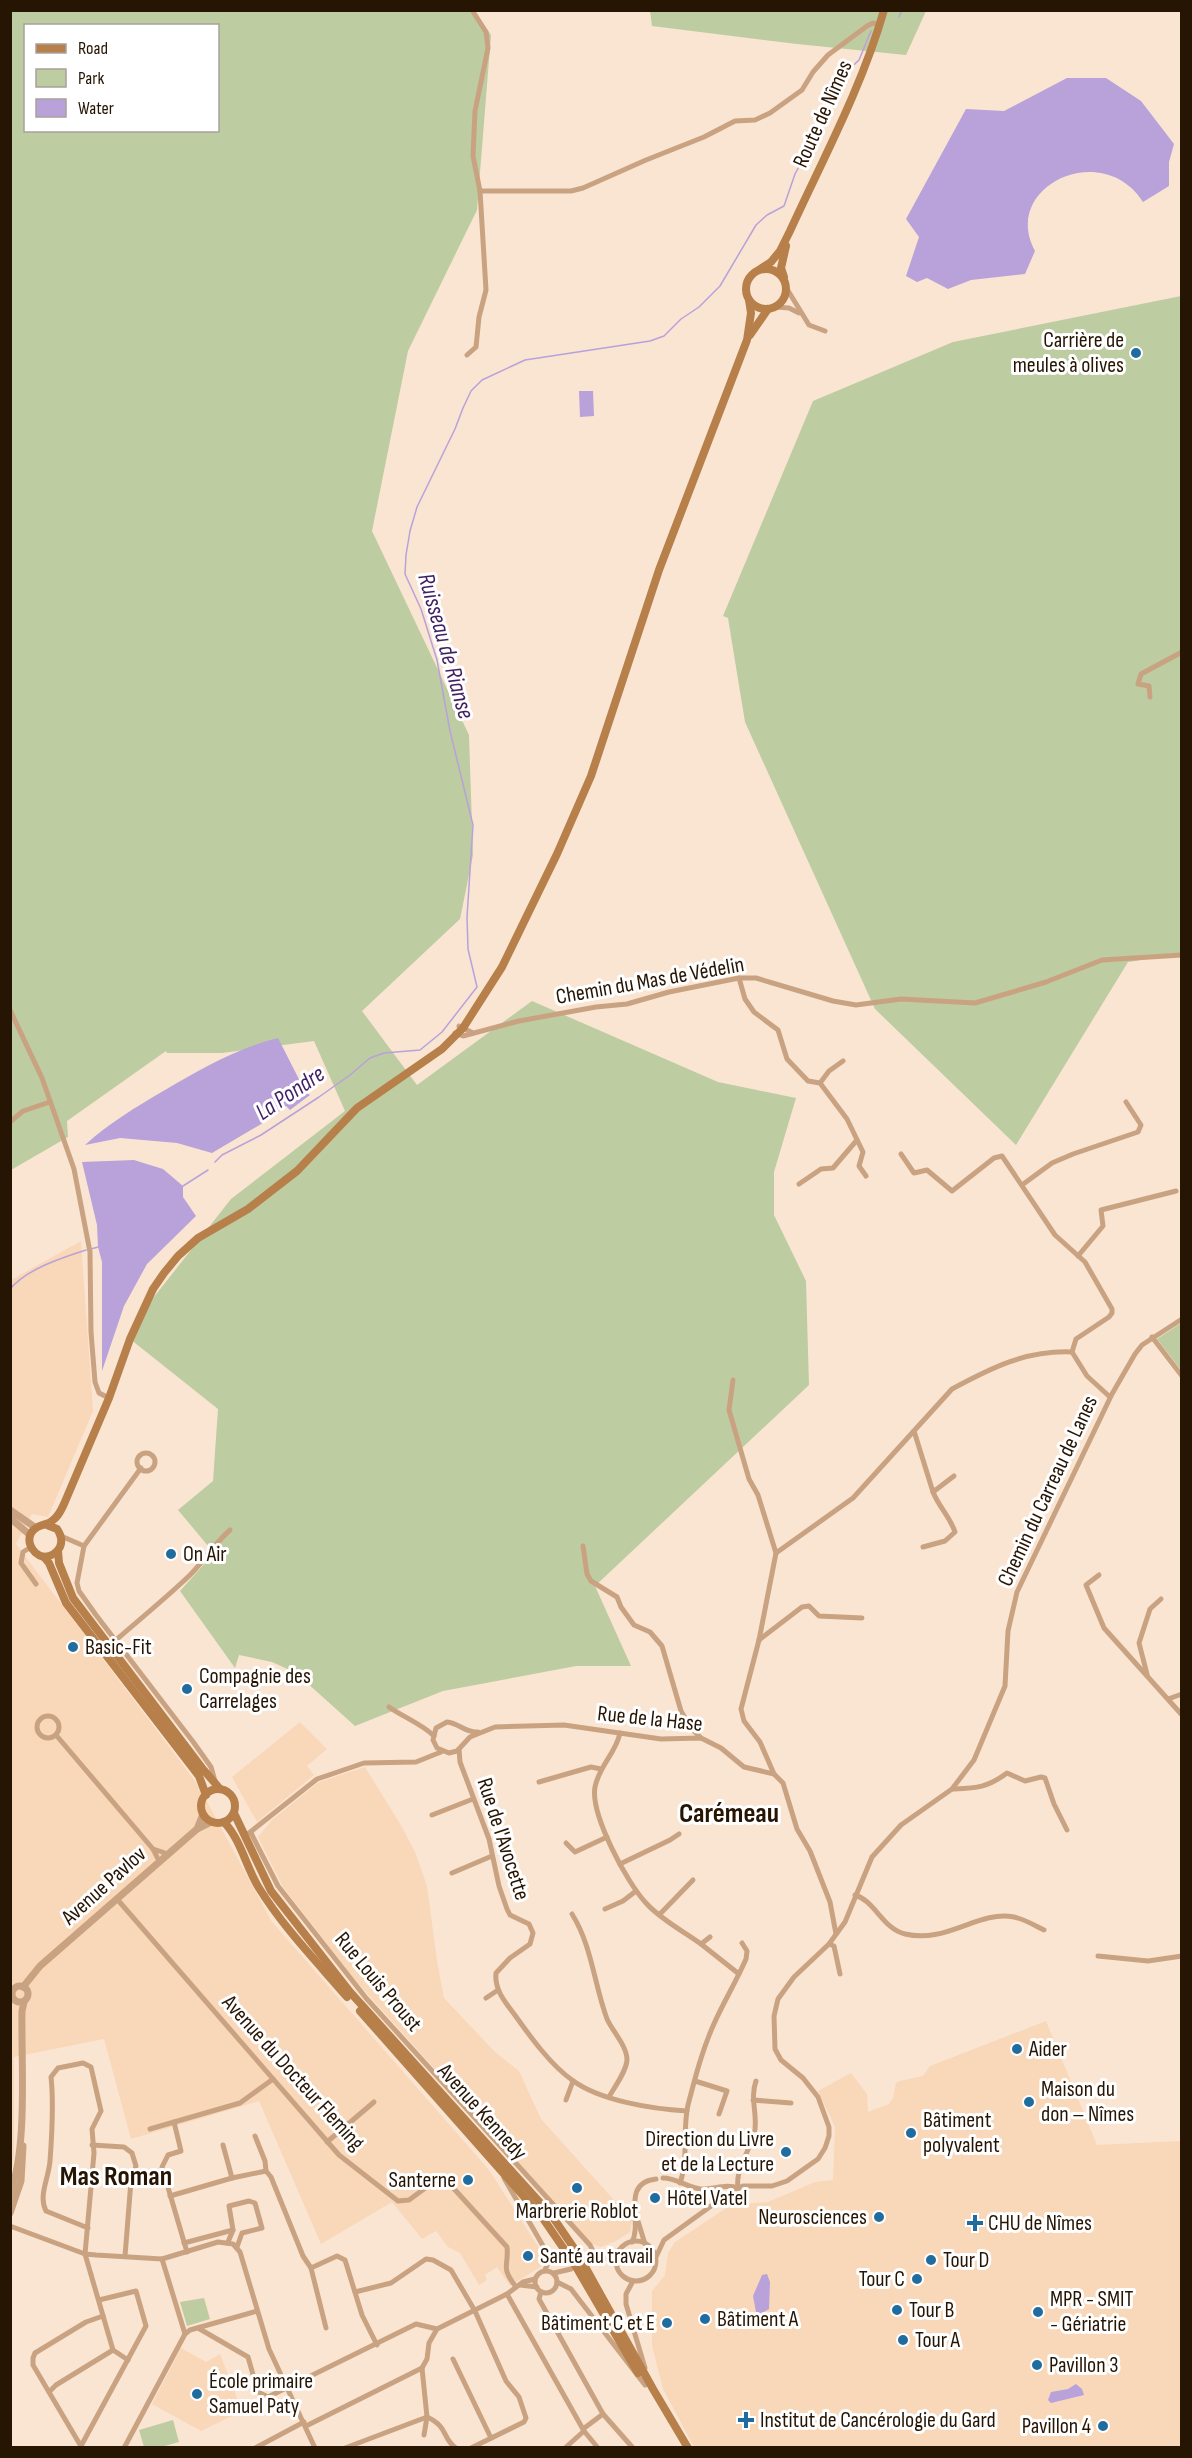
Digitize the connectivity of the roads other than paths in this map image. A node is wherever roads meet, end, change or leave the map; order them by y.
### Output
1 (472, 10) edge
2 (884, 10) edge
3 (880, 25) junction
4 (480, 191) junction
5 (790, 231) junction
6 (760, 269) junction
7 (784, 279) junction
8 (787, 289) junction
9 (749, 300) junction
10 (772, 308) junction
11 (800, 314) junction
12 (825, 331) dead end
13 (747, 340) junction
14 (467, 355) dead end
15 (1182, 652) edge
16 (1150, 698) dead end
17 (1182, 955) edge
18 (739, 978) junction
19 (10, 1010) edge
20 (458, 1030) junction
21 (843, 1061) dead end
22 (820, 1083) junction
23 (1126, 1101) dead end
24 (50, 1102) junction
25 (10, 1122) edge
26 (857, 1140) junction
27 (901, 1154) dead end
28 (866, 1176) dead end
29 (799, 1184) dead end
30 (1022, 1185) junction
31 (1176, 1191) dead end
32 (1078, 1256) junction
33 (1182, 1319) edge
34 (1152, 1338) junction
35 (1072, 1352) junction
36 (1182, 1376) edge
37 (733, 1380) dead end
38 (110, 1395) junction
39 (1110, 1397) junction
40 (914, 1431) junction
41 (141, 1468) dead end
42 (954, 1476) dead end
43 (933, 1492) junction
44 (68, 1494) junction
45 (10, 1510) edge
46 (10, 1518) edge
47 (47, 1525) junction
48 (230, 1530) dead end
49 (33, 1531) junction
50 (60, 1535) junction
51 (72, 1543) junction
52 (84, 1546) junction
53 (583, 1546) dead end
54 (923, 1546) dead end
55 (31, 1547) junction
56 (59, 1549) junction
57 (776, 1553) junction
58 (44, 1557) junction
59 (1099, 1575) dead end
60 (36, 1584) dead end
61 (1161, 1599) dead end
62 (862, 1618) dead end
63 (116, 1640) junction
64 (759, 1640) junction
65 (1148, 1675) junction
66 (1182, 1694) edge
67 (1168, 1699) junction
68 (389, 1707) dead end
69 (1182, 1715) edge
70 (436, 1728) junction
71 (461, 1728) junction
72 (427, 1729) junction
73 (478, 1732) junction
74 (621, 1733) junction
75 (56, 1735) junction
76 (434, 1736) junction
77 (701, 1738) junction
78 (464, 1742) junction
79 (435, 1745) junction
80 (459, 1749) junction
81 (441, 1752) junction
82 (449, 1753) junction
83 (429, 1756) junction
84 (460, 1762) junction
85 (601, 1769) junction
86 (774, 1774) junction
87 (539, 1782) dead end
88 (218, 1786) junction
89 (952, 1789) junction
90 (206, 1795) junction
91 (474, 1798) junction
92 (203, 1814) junction
93 (234, 1814) junction
94 (432, 1815) dead end
95 (211, 1822) junction
96 (224, 1822) junction
97 (197, 1829) junction
98 (1067, 1830) dead end
99 (246, 1833) junction
100 (679, 1834) dead end
101 (607, 1837) junction
102 (566, 1843) dead end
103 (153, 1849) junction
104 (168, 1854) junction
105 (492, 1856) junction
106 (159, 1861) junction
107 (620, 1864) junction
108 (452, 1873) dead end
109 (693, 1880) dead end
110 (636, 1891) junction
111 (855, 1895) junction
112 (117, 1899) junction
113 (605, 1909) dead end
114 (572, 1914) dead end
115 (660, 1914) junction
116 (1044, 1930) dead end
117 (836, 1934) junction
118 (710, 1936) dead end
119 (742, 1943) dead end
120 (701, 1944) junction
121 (829, 1944) junction
122 (1098, 1956) dead end
123 (1182, 1956) edge
124 (739, 1974) junction
125 (840, 1974) dead end
126 (25, 1988) junction
127 (498, 1990) junction
128 (14, 1998) edge
129 (486, 1998) dead end
130 (273, 2079) junction
131 (573, 2081) junction
132 (695, 2081) junction
133 (756, 2081) dead end
134 (609, 2097) junction
135 (566, 2100) dead end
136 (753, 2100) junction
137 (374, 2102) dead end
138 (791, 2103) dead end
139 (687, 2111) junction
140 (719, 2114) dead end
141 (174, 2122) junction
142 (21, 2123) junction
143 (150, 2129) dead end
144 (255, 2136) dead end
145 (327, 2142) junction
146 (92, 2145) junction
147 (223, 2145) dead end
148 (499, 2169) junction
149 (266, 2171) junction
150 (164, 2173) junction
151 (232, 2178) junction
152 (663, 2178) dead end
153 (656, 2179) dead end
154 (131, 2181) junction
155 (680, 2183) junction
156 (738, 2188) junction
157 (10, 2193) edge
158 (170, 2196) junction
159 (10, 2213) edge
160 (635, 2214) junction
161 (10, 2226) edge
162 (88, 2228) junction
163 (233, 2230) junction
164 (664, 2240) junction
165 (632, 2242) junction
166 (184, 2243) junction
167 (233, 2244) junction
168 (647, 2245) junction
169 (619, 2251) junction
170 (187, 2252) junction
171 (86, 2254) junction
172 (125, 2256) junction
173 (592, 2257) junction
174 (162, 2259) junction
175 (655, 2259) junction
176 (616, 2263) junction
177 (311, 2268) junction
178 (545, 2270) junction
179 (554, 2273) junction
180 (535, 2279) junction
181 (557, 2281) junction
182 (633, 2281) junction
183 (518, 2286) junction
184 (542, 2291) junction
185 (355, 2292) junction
186 (507, 2294) junction
187 (99, 2300) junction
188 (257, 2311) junction
189 (475, 2311) junction
190 (104, 2316) junction
191 (198, 2328) junction
192 (326, 2328) dead end
193 (437, 2329) junction
194 (185, 2334) junction
195 (376, 2345) junction
196 (113, 2350) junction
197 (453, 2359) dead end
198 (128, 2360) junction
199 (422, 2368) junction
200 (649, 2387) junction
201 (288, 2389) junction
202 (50, 2392) junction
203 (603, 2414) junction
204 (427, 2417) junction
205 (305, 2424) junction
206 (584, 2430) junction
207 (424, 2435) dead end
208 (491, 2438) junction
209 (82, 2447) edge
210 (124, 2448) edge
211 (255, 2448) edge
212 (315, 2448) edge
213 (345, 2448) edge
214 (456, 2448) edge
215 (471, 2448) edge
216 (565, 2448) edge
217 (598, 2448) edge
218 (633, 2448) edge
219 (682, 2448) edge
220 (688, 2448) edge

1 - 4 street
2 - 3 main road, Route de Nîmes
3 - 4 street
3 - 5 main road, Route de Nîmes
4 - 14 street
5 - 6 main road, Route de Nîmes
5 - 7 main road, Route de Nîmes
6 - 7 main road
6 - 9 main road
7 - 8 main road
8 - 10 main road
8 - 11 street
9 - 10 main road
9 - 13 main road
10 - 11 street
10 - 13 main road
11 - 12 street
13 - 20 main road
15 - 16 street
17 - 18 street, Chemin du Mas de Védelin
18 - 20 street, Chemin du Mas de Védelin
18 - 22 street
19 - 24 street
20 - 38 main road
21 - 22 street
22 - 26 street
23 - 30 street
24 - 25 street
24 - 38 street
26 - 28 street
26 - 29 street
27 - 30 street
30 - 32 street
31 - 32 street
32 - 35 street
33 - 34 street, Chemin du Carreau de Lanes
34 - 36 street
34 - 39 street, Chemin du Carreau de Lanes
35 - 39 street
35 - 40 street
37 - 57 street
38 - 44 main road
39 - 89 street, Chemin du Carreau de Lanes
40 - 43 street
40 - 57 street
41 - 52 street
42 - 43 street
43 - 54 street
44 - 47 main road
44 - 50 main road
45 - 49 street
46 - 49 street
47 - 49 main road
47 - 50 main road
48 - 63 street
49 - 55 main road
50 - 51 street
50 - 56 main road
51 - 52 street
51 - 56 street
52 - 63 street
53 - 77 street
55 - 58 main road
55 - 60 street
56 - 58 main road
56 - 88 main road
57 - 64 street
58 - 90 main road
59 - 65 street
61 - 65 street
62 - 64 street
63 - 88 street
64 - 86 street
65 - 67 street
66 - 67 street
67 - 69 street
68 - 72 street
70 - 71 street
70 - 72 street
70 - 76 street
71 - 73 street
71 - 78 street
72 - 76 street
73 - 74 street, Rue de la Hase
73 - 78 street
74 - 77 street, Rue de la Hase
74 - 85 street
75 - 75 street
75 - 103 street
76 - 79 street
77 - 86 street, Rue de la Hase
78 - 80 street
79 - 81 street
79 - 83 street
80 - 82 street
80 - 84 street, Rue de l'Avocette
81 - 82 street
81 - 83 street
82 - 84 street, Rue de l'Avocette
83 - 99 street
84 - 91 street, Rue de l'Avocette
85 - 87 street
85 - 101 street
86 - 117 street
88 - 90 main road
88 - 93 main road
89 - 98 street
89 - 111 street, Chemin du Carreau de Lanes
90 - 92 main road
91 - 94 street
91 - 105 street, Rue de l'Avocette
92 - 95 main road
92 - 97 street, Avenue Pavlov
93 - 96 main road
93 - 99 main road, Avenue Kennedy
95 - 96 main road
95 - 97 street, Avenue Pavlov
96 - 148 main road, Avenue Kennedy
97 - 104 street, Avenue Pavlov
99 - 173 street, Rue Louis Proust
99 - 200 main road, Avenue Kennedy
100 - 107 street
101 - 102 street
101 - 107 street
103 - 104 street
103 - 106 street
104 - 106 street, Avenue Pavlov
105 - 108 street
105 - 127 street, Rue de l'Avocette
106 - 112 street, Avenue Pavlov
107 - 110 street
109 - 115 street
110 - 113 street
110 - 115 street
111 - 116 street
111 - 117 street, Chemin du Carreau de Lanes
112 - 126 street, Avenue Pavlov
112 - 130 street, Avenue du Docteur Fleming
114 - 134 street
115 - 120 street
117 - 121 street, Chemin du Carreau de Lanes
118 - 120 street
119 - 124 street
120 - 124 street
121 - 125 street
121 - 156 street, Chemin du Carreau de Lanes
122 - 123 street
124 - 132 street
126 - 128 street
126 - 128 street, Avenue Pavlov
127 - 129 street
127 - 131 street
128 - 142 street
130 - 141 street
130 - 145 street, Avenue du Docteur Fleming
131 - 134 street
131 - 135 street
132 - 139 street
132 - 140 street
133 - 136 street
134 - 139 street
136 - 138 street
136 - 156 street
137 - 145 street
139 - 155 street
141 - 143 street
141 - 150 street
142 - 157 street
142 - 159 street
144 - 149 street
145 - 183 street, Avenue du Docteur Fleming
146 - 154 street
146 - 162 street
146 - 162 street
147 - 151 street
148 - 178 street
148 - 200 main road, Avenue Kennedy
149 - 151 street
149 - 177 street
150 - 154 street
150 - 158 street
151 - 158 street
152 - 155 street, Chemin du Carreau de Lanes
153 - 160 street
154 - 172 street
155 - 156 street, Chemin du Carreau de Lanes
156 - 164 street
158 - 166 street
160 - 165 street
160 - 168 street
161 - 171 street
162 - 171 street
163 - 166 street
163 - 167 street
163 - 167 street
164 - 168 street
164 - 175 street
165 - 168 street
165 - 169 street
166 - 170 street
167 - 170 street
167 - 188 street
168 - 175 street
169 - 173 street
169 - 176 street
170 - 174 street
171 - 172 street
171 - 187 street
172 - 174 street
173 - 176 street
174 - 194 street
175 - 182 street
176 - 182 street
177 - 185 street
177 - 192 street
178 - 179 street
178 - 180 street
179 - 181 street
179 - 181 street
180 - 183 street
180 - 184 street
181 - 184 street
181 - 200 street
182 - 200 street
183 - 184 street
183 - 186 street
184 - 203 street
185 - 189 street
185 - 195 street
186 - 189 street
186 - 206 street
187 - 190 street
187 - 198 street
188 - 191 street
188 - 201 street
189 - 193 street
189 - 208 street
190 - 196 street
190 - 202 street
191 - 194 street
191 - 201 street
193 - 195 street
193 - 199 street
194 - 210 street
195 - 201 street
196 - 198 street
196 - 202 street
197 - 208 street
198 - 209 street
199 - 204 street
199 - 205 street
200 - 219 main road, Avenue Kennedy
200 - 220 main road, Avenue Kennedy
201 - 205 street
202 - 209 street
203 - 206 street
203 - 218 street
204 - 207 street
204 - 213 street
204 - 214 street
205 - 211 street
205 - 212 street
206 - 216 street
206 - 217 street
208 - 215 street

